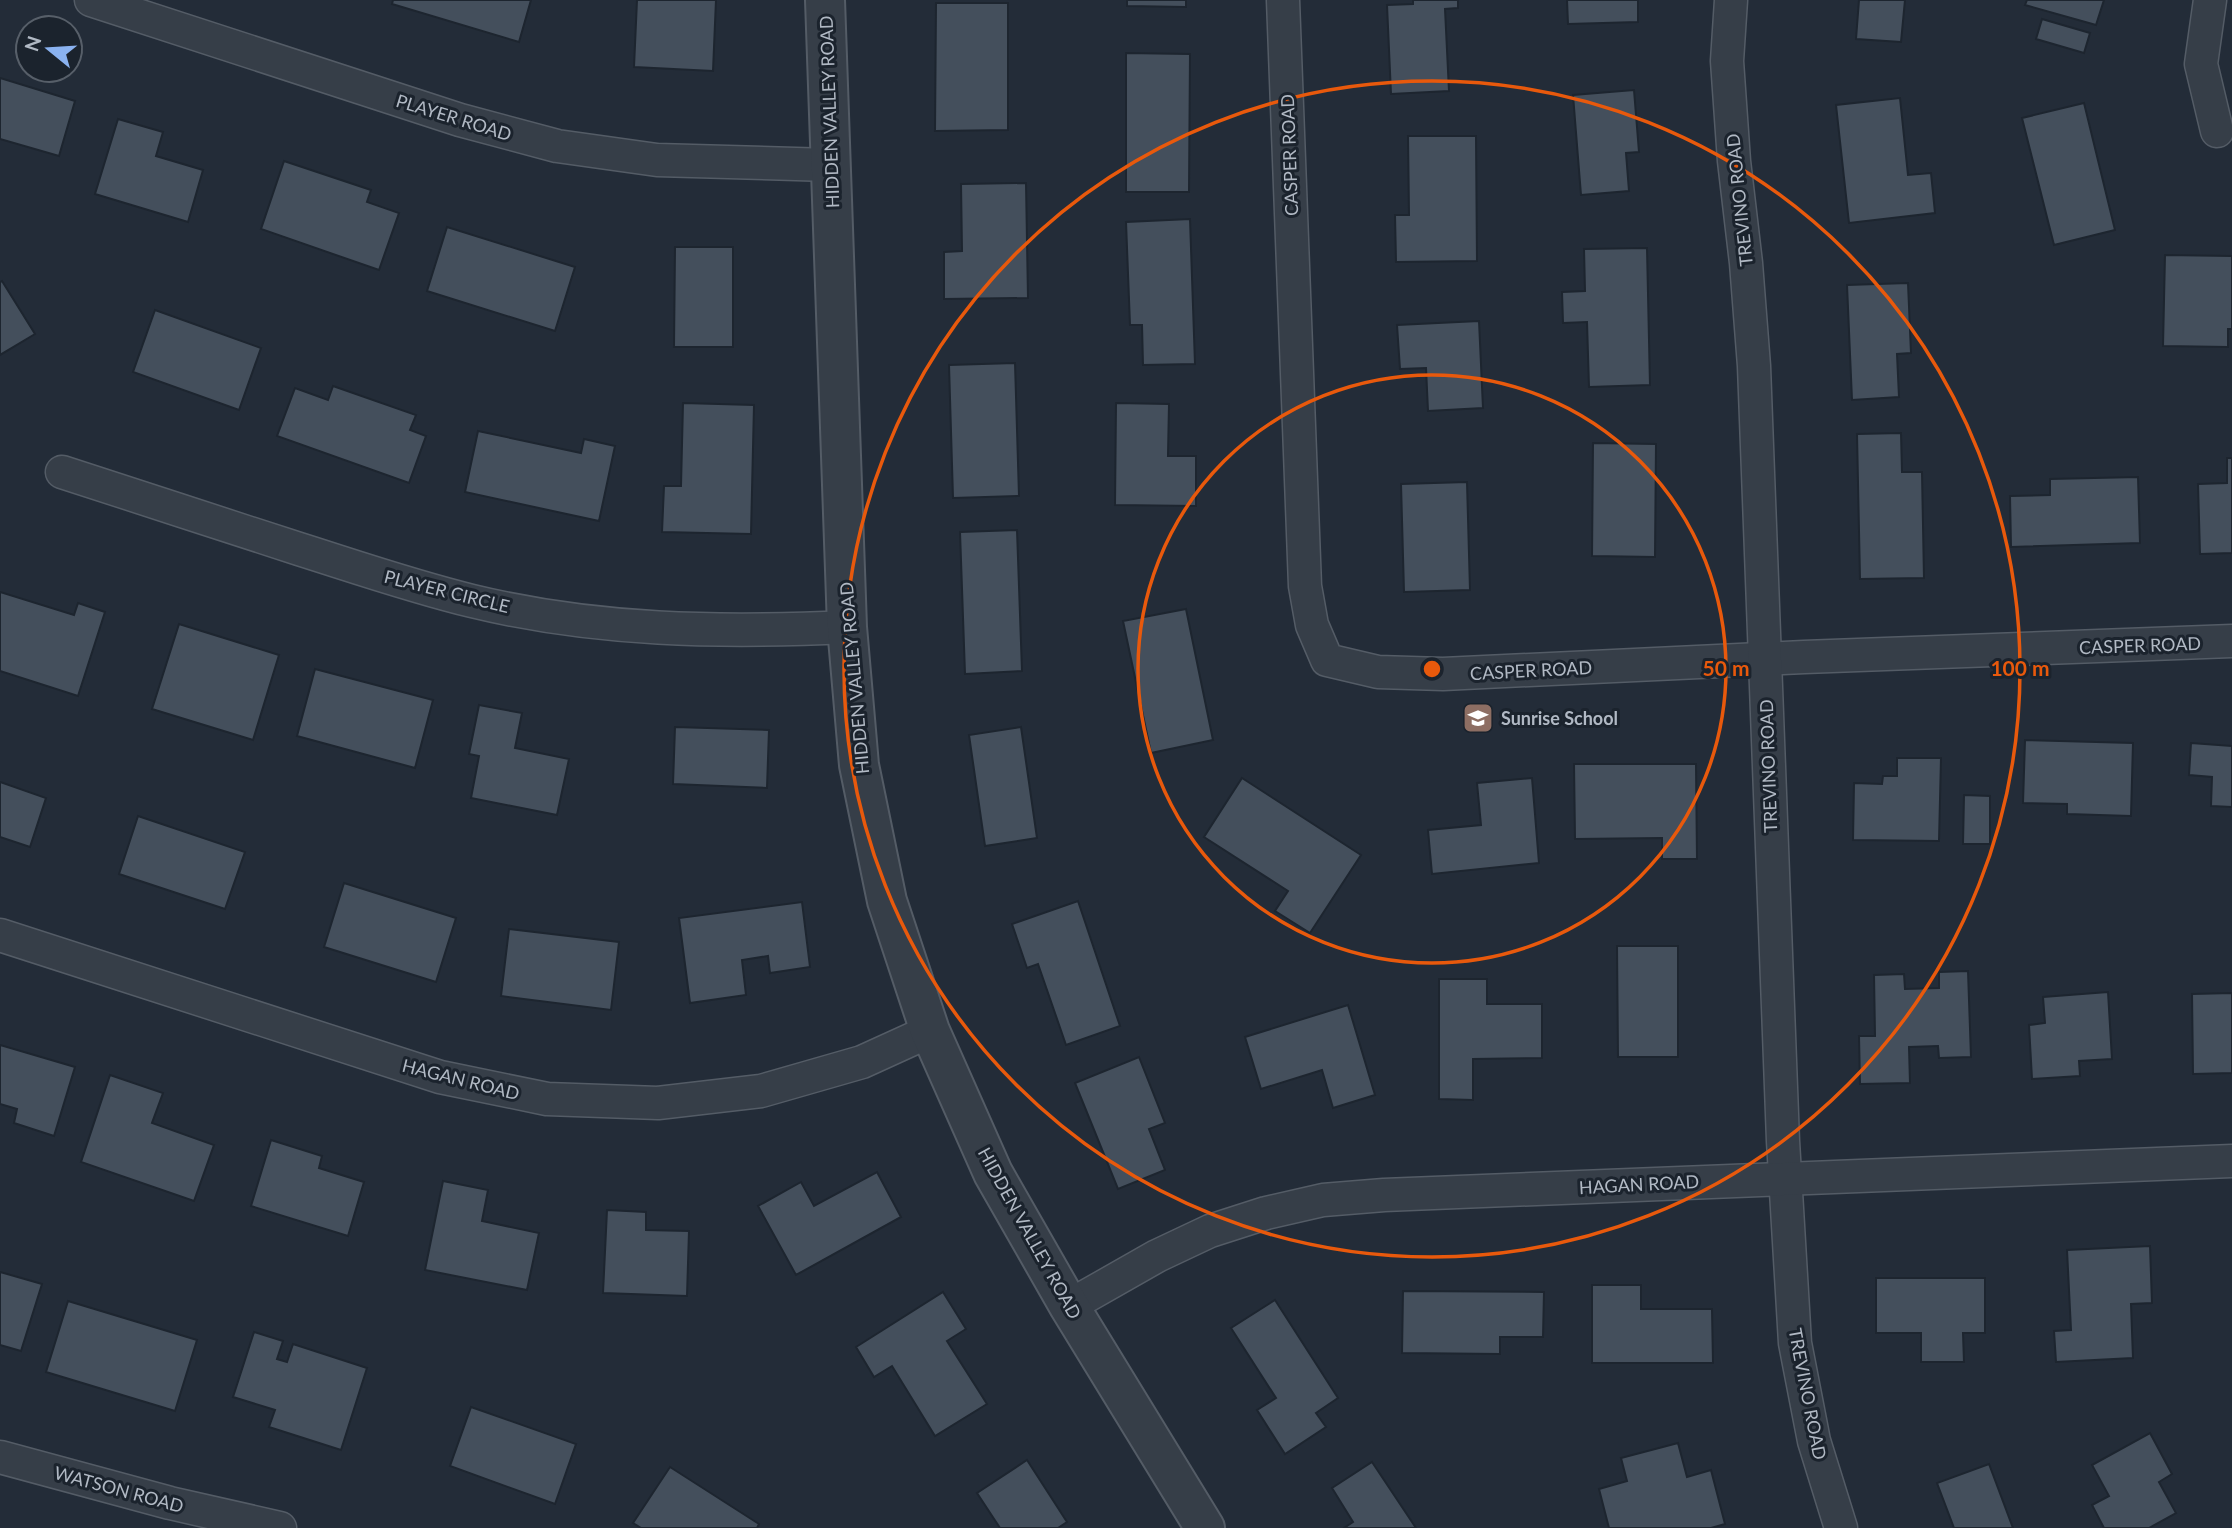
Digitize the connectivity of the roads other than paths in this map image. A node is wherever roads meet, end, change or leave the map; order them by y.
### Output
1 (91, 0) edge
2 (824, 0) edge
3 (1283, 0) edge
4 (1731, 0) edge
5 (2210, 0) edge
6 (2217, 131) dead end
7 (830, 165) junction
8 (62, 472) dead end
9 (847, 627) junction
10 (2232, 641) edge
11 (1764, 659) junction
12 (0, 935) edge
13 (930, 1031) junction
14 (2232, 1161) edge
15 (1784, 1178) junction
16 (1069, 1306) junction
17 (0, 1457) edge
18 (280, 1528) edge
19 (1205, 1528) edge
20 (1841, 1528) edge

1 - 7 street, PLAYER ROAD
2 - 7 street, HIDDEN VALLEY ROAD
3 - 11 street, CASPER ROAD
4 - 11 street, TREVINO ROAD
5 - 6 street
7 - 9 street, HIDDEN VALLEY ROAD
8 - 9 street, PLAYER CIRCLE
9 - 13 street, HIDDEN VALLEY ROAD
10 - 11 street, CASPER ROAD
11 - 15 street, TREVINO ROAD
12 - 13 street, HAGAN ROAD
13 - 16 street, HIDDEN VALLEY ROAD
14 - 15 street, HAGAN ROAD
15 - 16 street, HAGAN ROAD
15 - 20 street, TREVINO ROAD
16 - 19 street, HIDDEN VALLEY ROAD
17 - 18 street, WATSON ROAD

